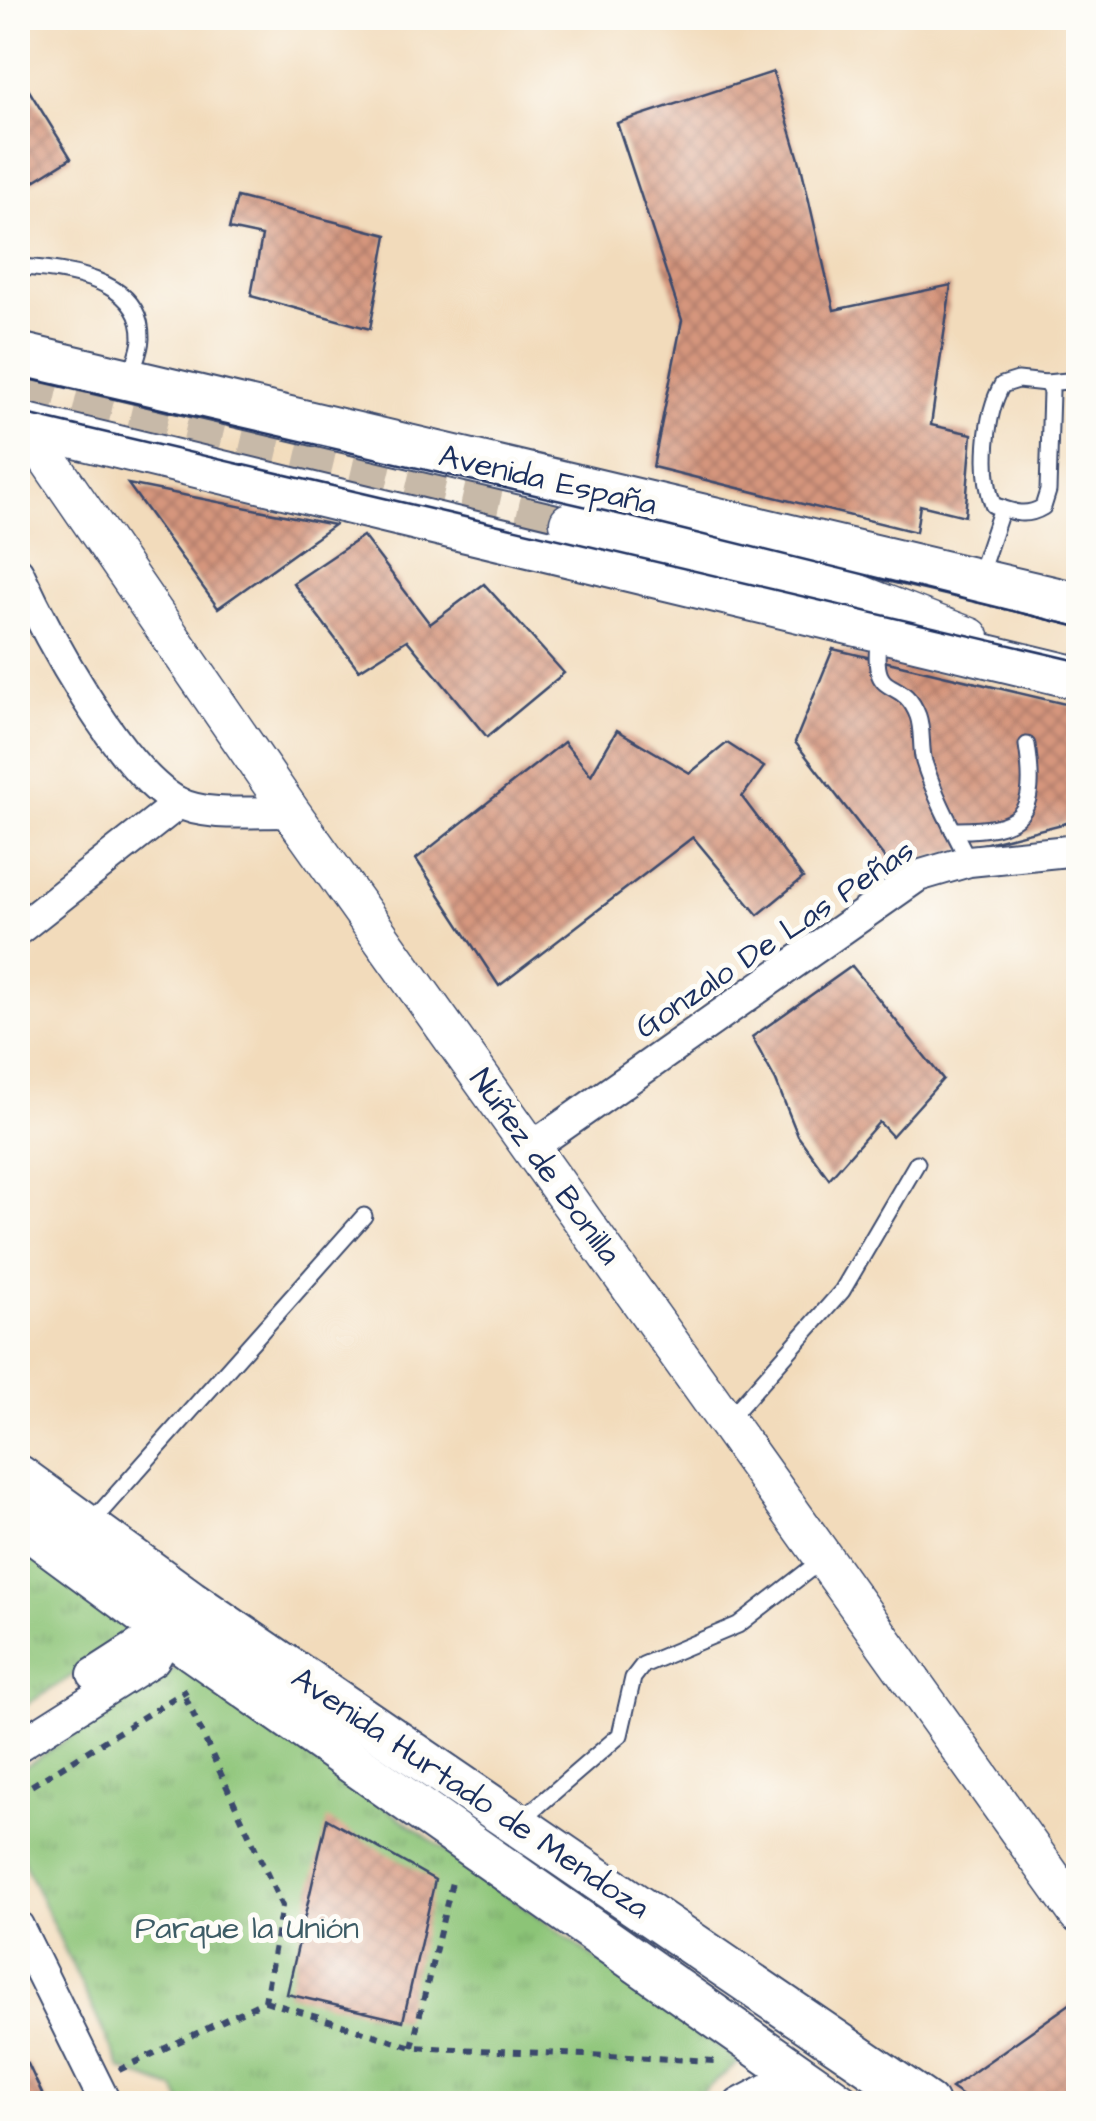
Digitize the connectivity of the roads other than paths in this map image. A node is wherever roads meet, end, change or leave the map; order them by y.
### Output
1 (18, 267) edge
2 (18, 354) edge
3 (130, 380) junction
4 (1078, 380) edge
5 (1046, 383) junction
6 (20, 421) edge
7 (1002, 508) junction
8 (569, 522) tunnel mouth
9 (18, 572) edge
10 (978, 580) junction
11 (1078, 604) edge
12 (879, 630) junction
13 (1072, 676) edge
14 (1027, 745) dead end
15 (179, 804) junction
16 (291, 812) junction
17 (953, 830) junction
18 (1078, 850) edge
19 (968, 861) junction
20 (18, 930) edge
21 (532, 1147) junction
22 (917, 1164) dead end
23 (364, 1216) dead end
24 (728, 1420) junction
25 (18, 1476) edge
26 (18, 1521) edge
27 (86, 1528) junction
28 (826, 1556) junction
29 (180, 1617) junction
30 (18, 1722) edge
31 (18, 1746) edge
32 (517, 1824) junction
33 (1078, 1914) edge
34 (18, 1926) edge
35 (796, 2074) junction
36 (101, 2093) edge
37 (739, 2104) edge
38 (840, 2104) edge
39 (928, 2104) edge

1 - 3 lane
2 - 3 main road, Avenida España
3 - 10 main road, Avenida España
4 - 5 lane
5 - 7 lane
5 - 7 lane
6 - 12 main road, Avenida España
6 - 16 street, Núñez de Bonilla
7 - 10 lane
8 - 13 street, Avenida España
9 - 15 street
10 - 11 main road, Avenida España
12 - 13 main road, Avenida España
12 - 17 lane
14 - 17 lane
15 - 16 street
15 - 20 street
16 - 21 street, Núñez de Bonilla
17 - 19 lane
18 - 19 street, Gonzalo De Las Peñas
19 - 21 street, Gonzalo De Las Peñas
21 - 24 street, Núñez de Bonilla
22 - 24 lane
23 - 27 lane
24 - 28 street, Núñez de Bonilla
25 - 27 main road, Avenida Hurtado de Mendoza
26 - 29 main road, Avenida Hurtado de Mendoza
27 - 29 main road, Avenida Hurtado de Mendoza
28 - 32 lane
28 - 33 street, Núñez de Bonilla
29 - 30 street
29 - 31 street
29 - 32 main road, Avenida Hurtado de Mendoza
29 - 35 main road, Avenida Hurtado de Mendoza
32 - 39 main road, Avenida Hurtado de Mendoza
34 - 36 street
35 - 37 street
35 - 38 main road, Avenida Hurtado de Mendoza

